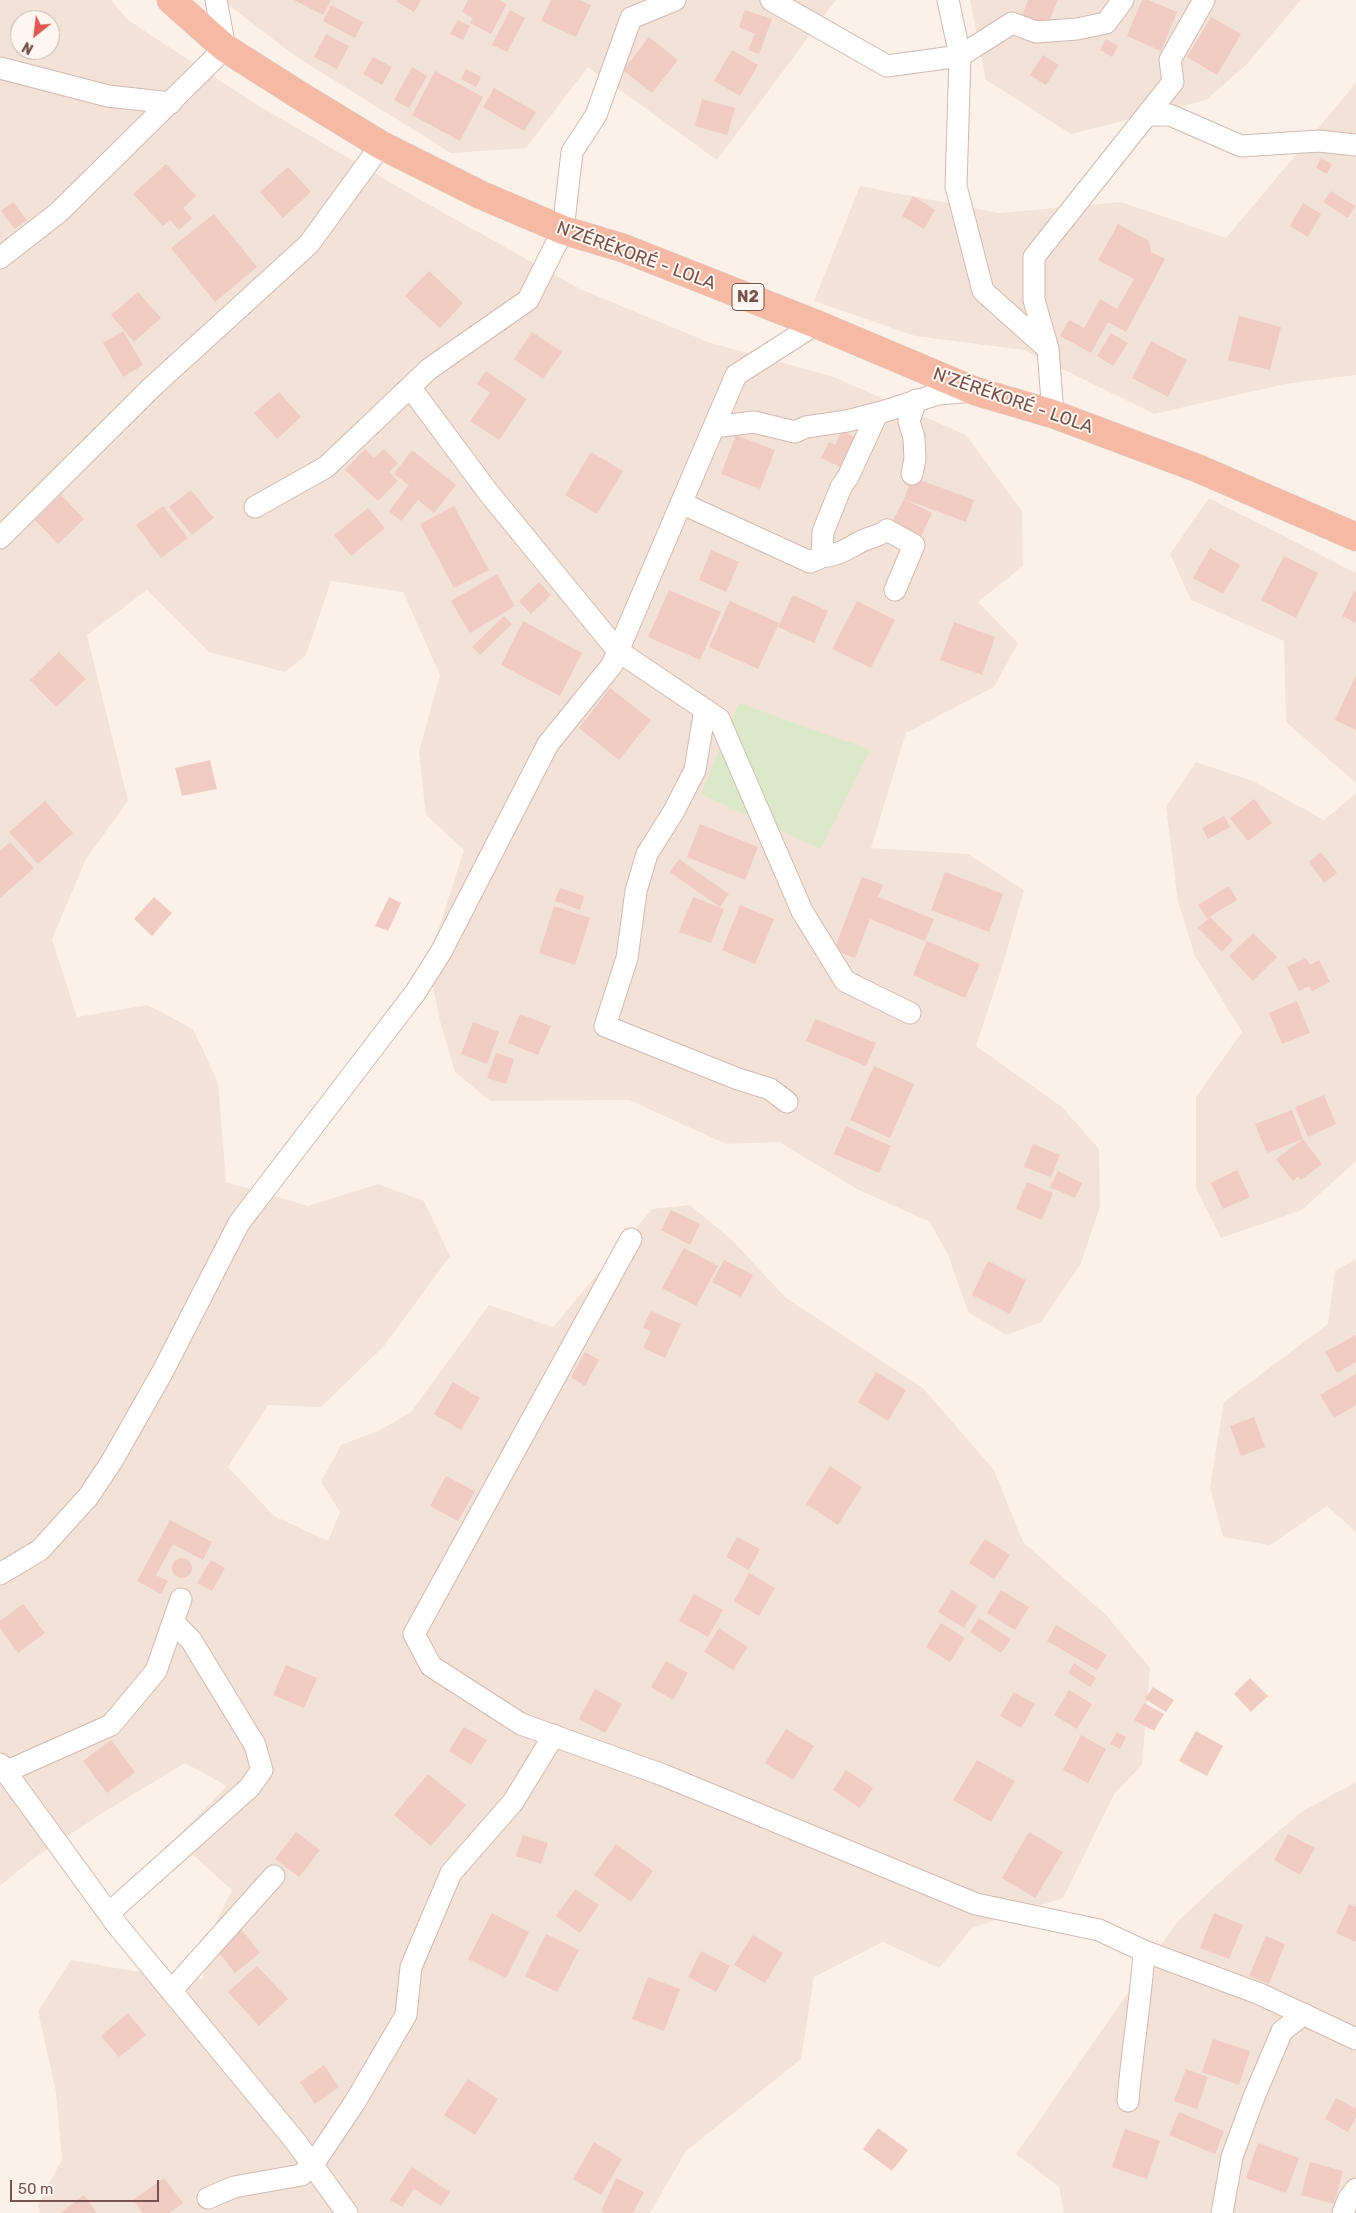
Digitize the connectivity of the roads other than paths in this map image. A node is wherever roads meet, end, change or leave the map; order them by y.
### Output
1 (171, 0) edge
2 (216, 0) edge
3 (675, 0) edge
4 (771, 0) edge
5 (948, 0) edge
6 (1123, 0) edge
7 (1204, 0) edge
8 (633, 9) edge
9 (225, 48) junction
10 (960, 56) junction
11 (0, 68) edge
12 (171, 103) junction
13 (1147, 115) junction
14 (381, 145) junction
15 (1356, 145) edge
16 (563, 230) junction
17 (0, 258) edge
18 (816, 324) junction
19 (1048, 349) junction
20 (410, 388) junction
21 (975, 391) junction
22 (916, 400) junction
23 (877, 414) junction
24 (1053, 414) junction
25 (714, 427) junction
26 (912, 474) dead end
27 (682, 503) junction
28 (255, 507) dead end
29 (1356, 537) edge
30 (0, 538) edge
31 (822, 557) junction
32 (895, 590) dead end
33 (618, 651) junction
34 (704, 709) junction
35 (910, 1013) dead end
36 (787, 1102) dead end
37 (630, 1239) dead end
38 (0, 1574) edge
39 (181, 1599) dead end
40 (173, 1622) junction
41 (554, 1735) junction
42 (3, 1768) edge
43 (274, 1876) dead end
44 (109, 1913) junction
45 (1144, 1951) junction
46 (172, 1991) junction
47 (1304, 2014) junction
48 (1356, 2039) edge
49 (1128, 2101) dead end
50 (312, 2166) junction
51 (1356, 2189) edge
52 (208, 2198) dead end
53 (346, 2213) edge
54 (1222, 2213) edge
55 (1343, 2213) edge

1 - 9 highway, N'ZÉRÉKORÉ - LOLA / N2
2 - 9 street
3 - 8 street
4 - 10 street
5 - 10 street
6 - 10 street
7 - 13 street
8 - 16 street
9 - 12 street
9 - 14 highway, N'ZÉRÉKORÉ - LOLA / N2
10 - 19 street
11 - 12 street
12 - 17 street
13 - 15 street
13 - 19 street
14 - 16 highway, N'ZÉRÉKORÉ - LOLA / N2
14 - 30 street
16 - 18 highway, N'ZÉRÉKORÉ - LOLA / N2
16 - 20 street
18 - 21 highway, N'ZÉRÉKORÉ - LOLA / N2
18 - 25 street
19 - 24 street
20 - 28 street
20 - 33 street
21 - 22 street
21 - 24 highway, N'ZÉRÉKORÉ - LOLA / N2
22 - 23 street
22 - 26 street
23 - 25 street
23 - 31 street
24 - 29 highway, N'ZÉRÉKORÉ - LOLA / N2
25 - 27 street
27 - 31 street
27 - 33 street
31 - 32 street
33 - 34 street
33 - 38 street
34 - 35 street
34 - 36 street
37 - 41 street
39 - 40 street
40 - 42 street
40 - 44 street
41 - 45 street
41 - 50 street
42 - 44 street
43 - 46 street
44 - 46 street
45 - 47 street
45 - 49 street
46 - 50 street
47 - 48 street
47 - 54 street
50 - 52 street
50 - 53 street
51 - 55 street

